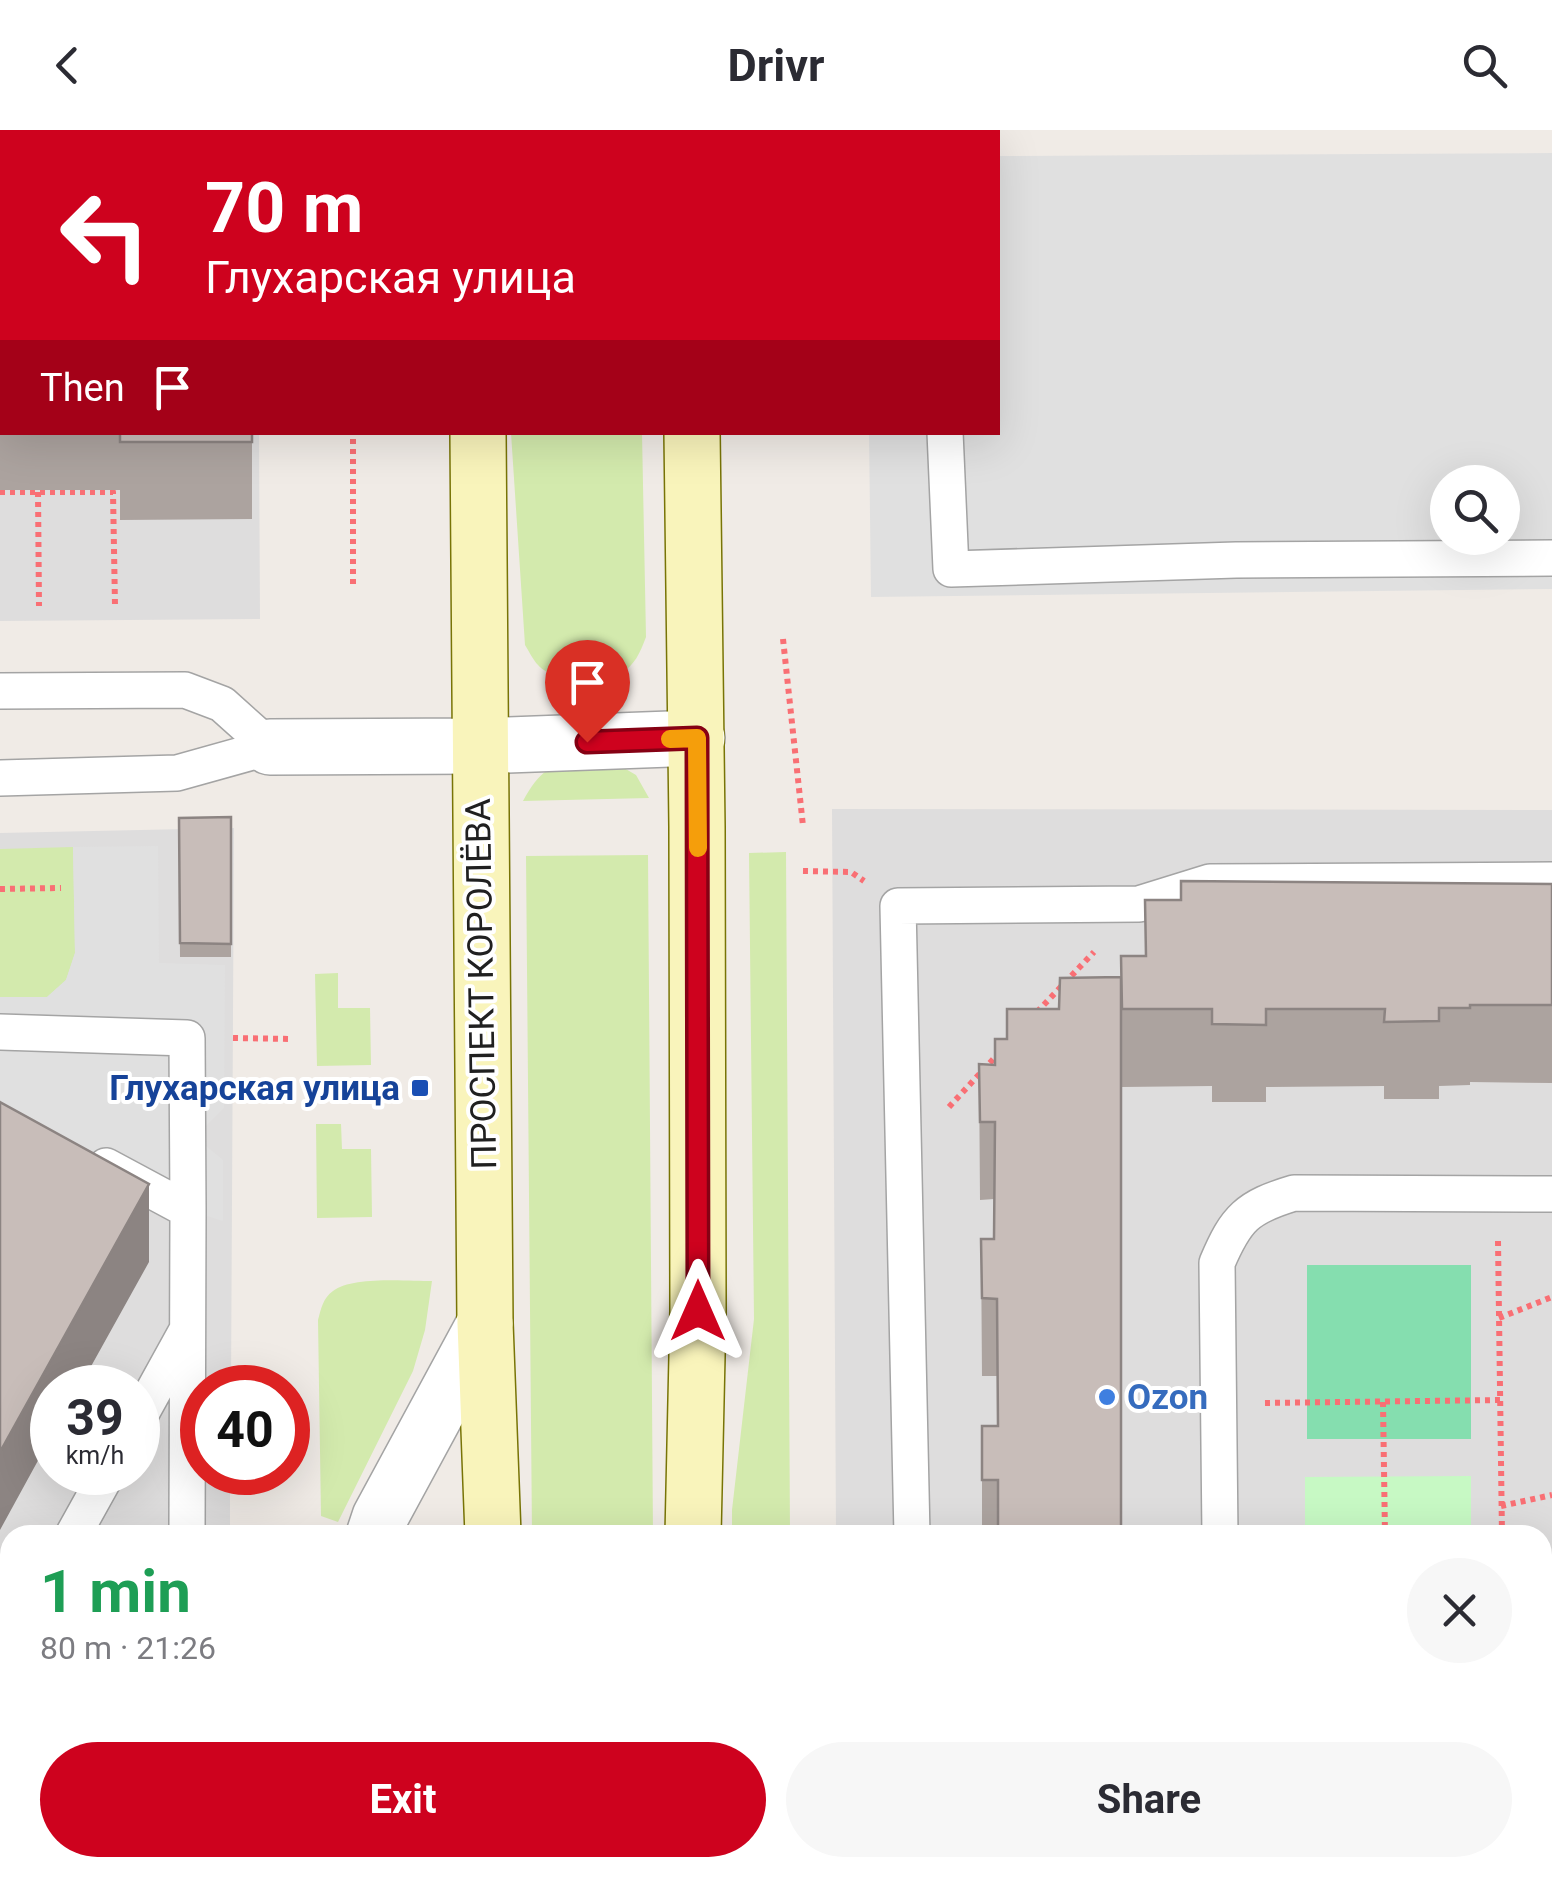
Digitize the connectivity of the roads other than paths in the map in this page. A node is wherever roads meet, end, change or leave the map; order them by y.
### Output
1 (478, 435) edge
2 (692, 435) edge
3 (945, 435) edge
4 (1552, 558) edge
5 (0, 691) edge
6 (697, 738) junction
7 (478, 746) junction
8 (270, 747) junction
9 (0, 778) edge
10 (1552, 880) edge
11 (0, 1032) edge
12 (77, 1150) edge
13 (1552, 1194) edge
14 (188, 1210) junction
15 (485, 1323) junction
16 (189, 1327) junction
17 (160, 1379) edge
18 (95, 1495) edge
19 (79, 1525) edge
20 (187, 1525) edge
21 (377, 1525) edge
22 (493, 1525) edge
23 (693, 1525) edge
24 (912, 1525) edge
25 (1220, 1525) edge

1 - 7 street, ПРОСПЕКТ КОРОЛЁВА
2 - 6 street
3 - 4 lane
5 - 8 lane
6 - 7 street
6 - 23 street
7 - 8 street
7 - 15 street, ПРОСПЕКТ КОРОЛЁВА
8 - 9 lane
10 - 24 lane
11 - 14 lane
12 - 14 lane
13 - 25 lane
14 - 16 lane
15 - 21 street
15 - 22 street, ПРОСПЕКТ КОРОЛЁВА
16 - 17 lane
16 - 20 lane
18 - 19 lane

